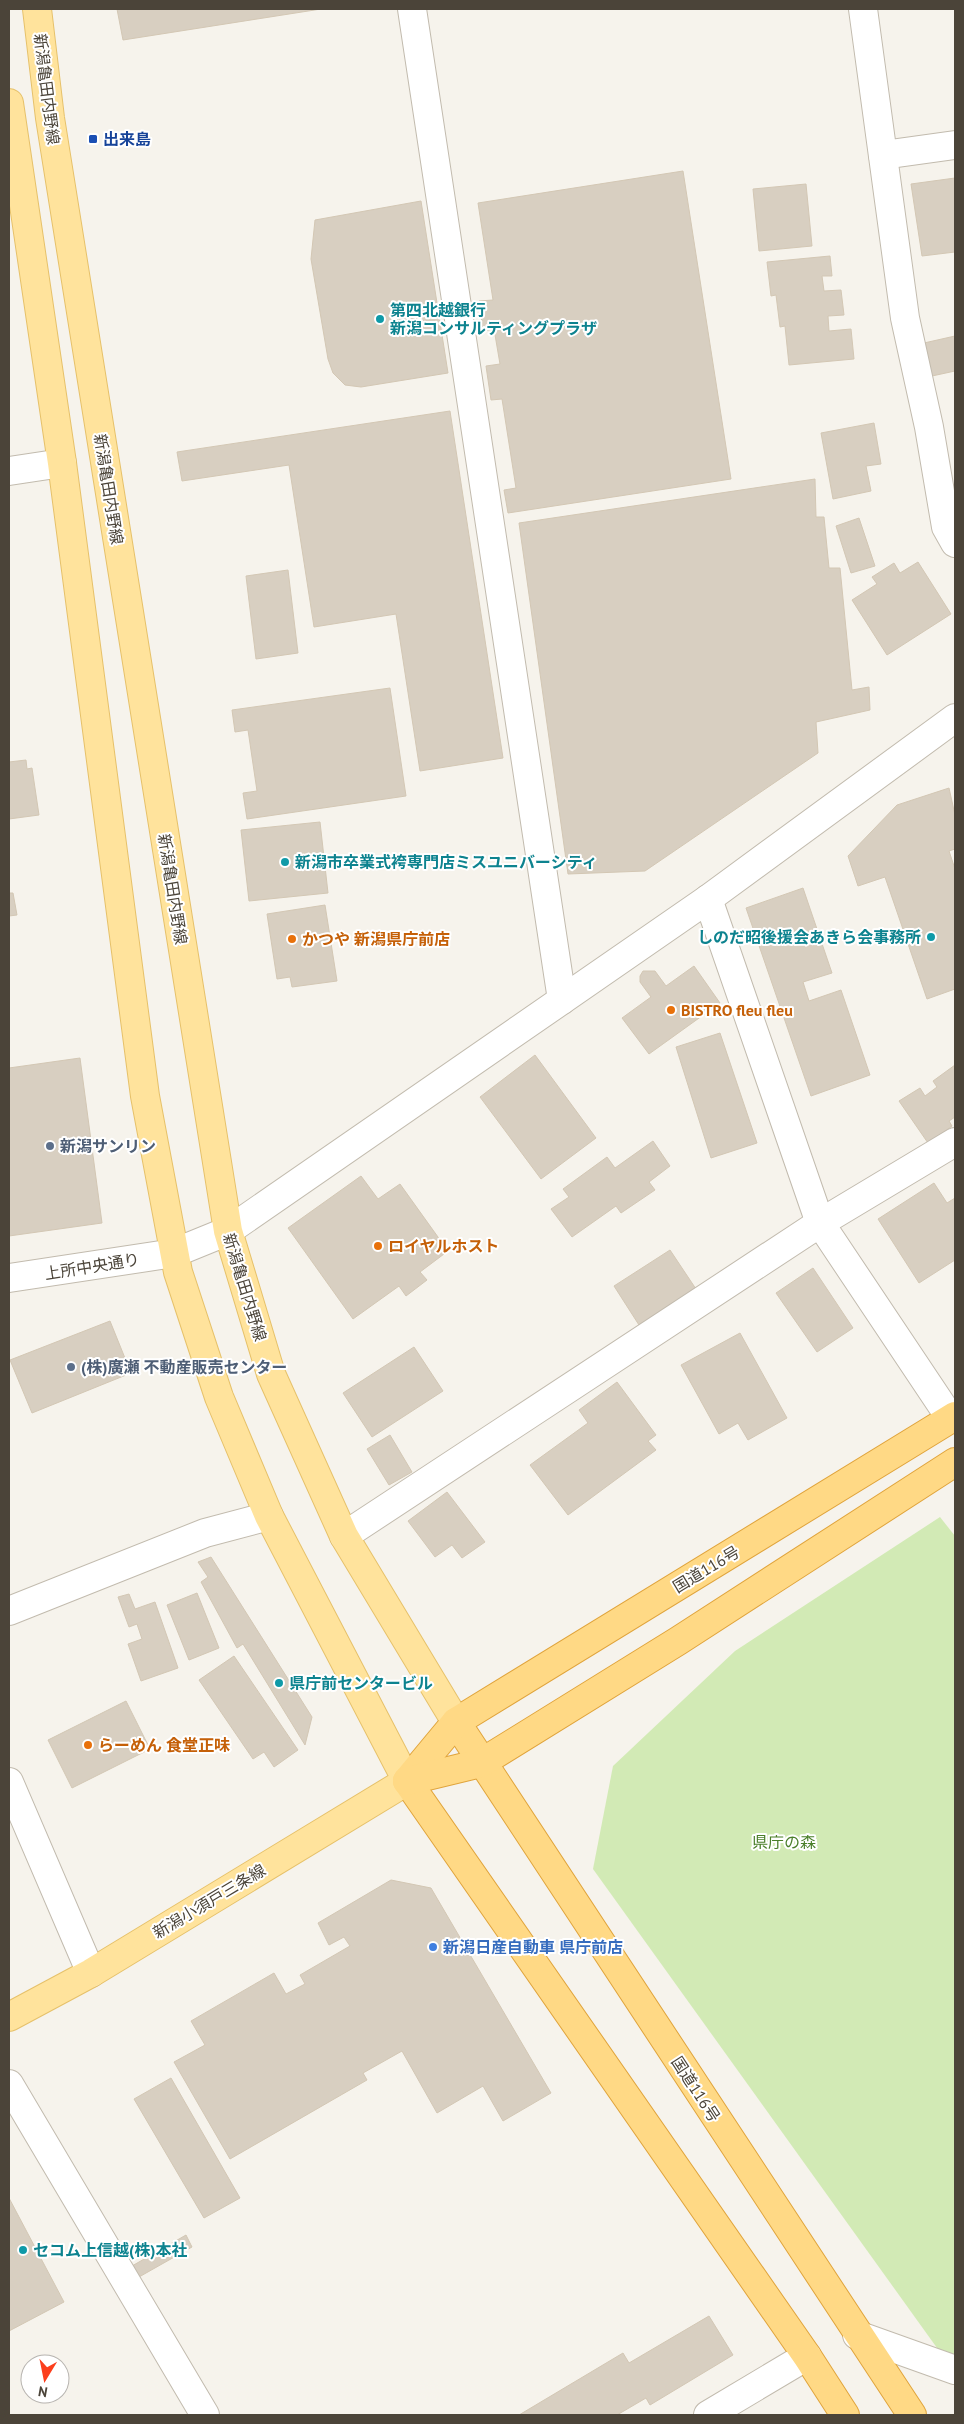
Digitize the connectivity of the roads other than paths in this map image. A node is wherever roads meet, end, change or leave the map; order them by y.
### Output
1 (37, 9) edge
2 (412, 9) edge
3 (863, 9) edge
4 (9, 102) edge
5 (955, 145) edge
6 (883, 155) junction
7 (62, 463) junction
8 (9, 471) edge
9 (955, 543) edge
10 (955, 718) edge
11 (708, 899) junction
12 (562, 1000) junction
13 (955, 1142) edge
14 (820, 1223) junction
15 (228, 1231) junction
16 (174, 1254) junction
17 (9, 1278) edge
18 (953, 1418) edge
19 (955, 1462) edge
20 (269, 1516) junction
21 (344, 1536) junction
22 (9, 1611) edge
23 (456, 1722) junction
24 (482, 1763) junction
25 (407, 1781) junction
26 (9, 1782) edge
27 (91, 1972) junction
28 (9, 2016) edge
29 (9, 2084) edge
30 (857, 2335) junction
31 (807, 2356) junction
32 (955, 2370) edge
33 (205, 2415) edge
34 (708, 2415) edge
35 (845, 2415) edge
36 (912, 2415) edge

1 - 15 main road, 新潟亀田内野線
2 - 12 street
3 - 6 street
4 - 7 main road
5 - 6 street
6 - 9 street
7 - 8 street
7 - 16 main road
10 - 11 street, 上所中央通り
11 - 12 street, 上所中央通り
11 - 14 street
12 - 15 street, 上所中央通り
13 - 14 street
14 - 18 street
14 - 21 street
15 - 16 street, 上所中央通り
15 - 21 main road, 新潟亀田内野線
16 - 17 street, 上所中央通り
16 - 20 main road
18 - 23 highway, 国道116号
19 - 24 highway
20 - 22 street
20 - 25 main road
21 - 23 main road, 新潟亀田内野線
23 - 24 highway, 国道116号
23 - 25 highway, 国道116号
24 - 25 highway
24 - 30 highway, 国道116号
25 - 27 main road, 新潟小須戸三条線
25 - 31 highway
26 - 27 street
27 - 28 main road, 新潟小須戸三条線
29 - 33 street
30 - 32 street
30 - 36 highway, 国道116号
31 - 34 street
31 - 35 highway

